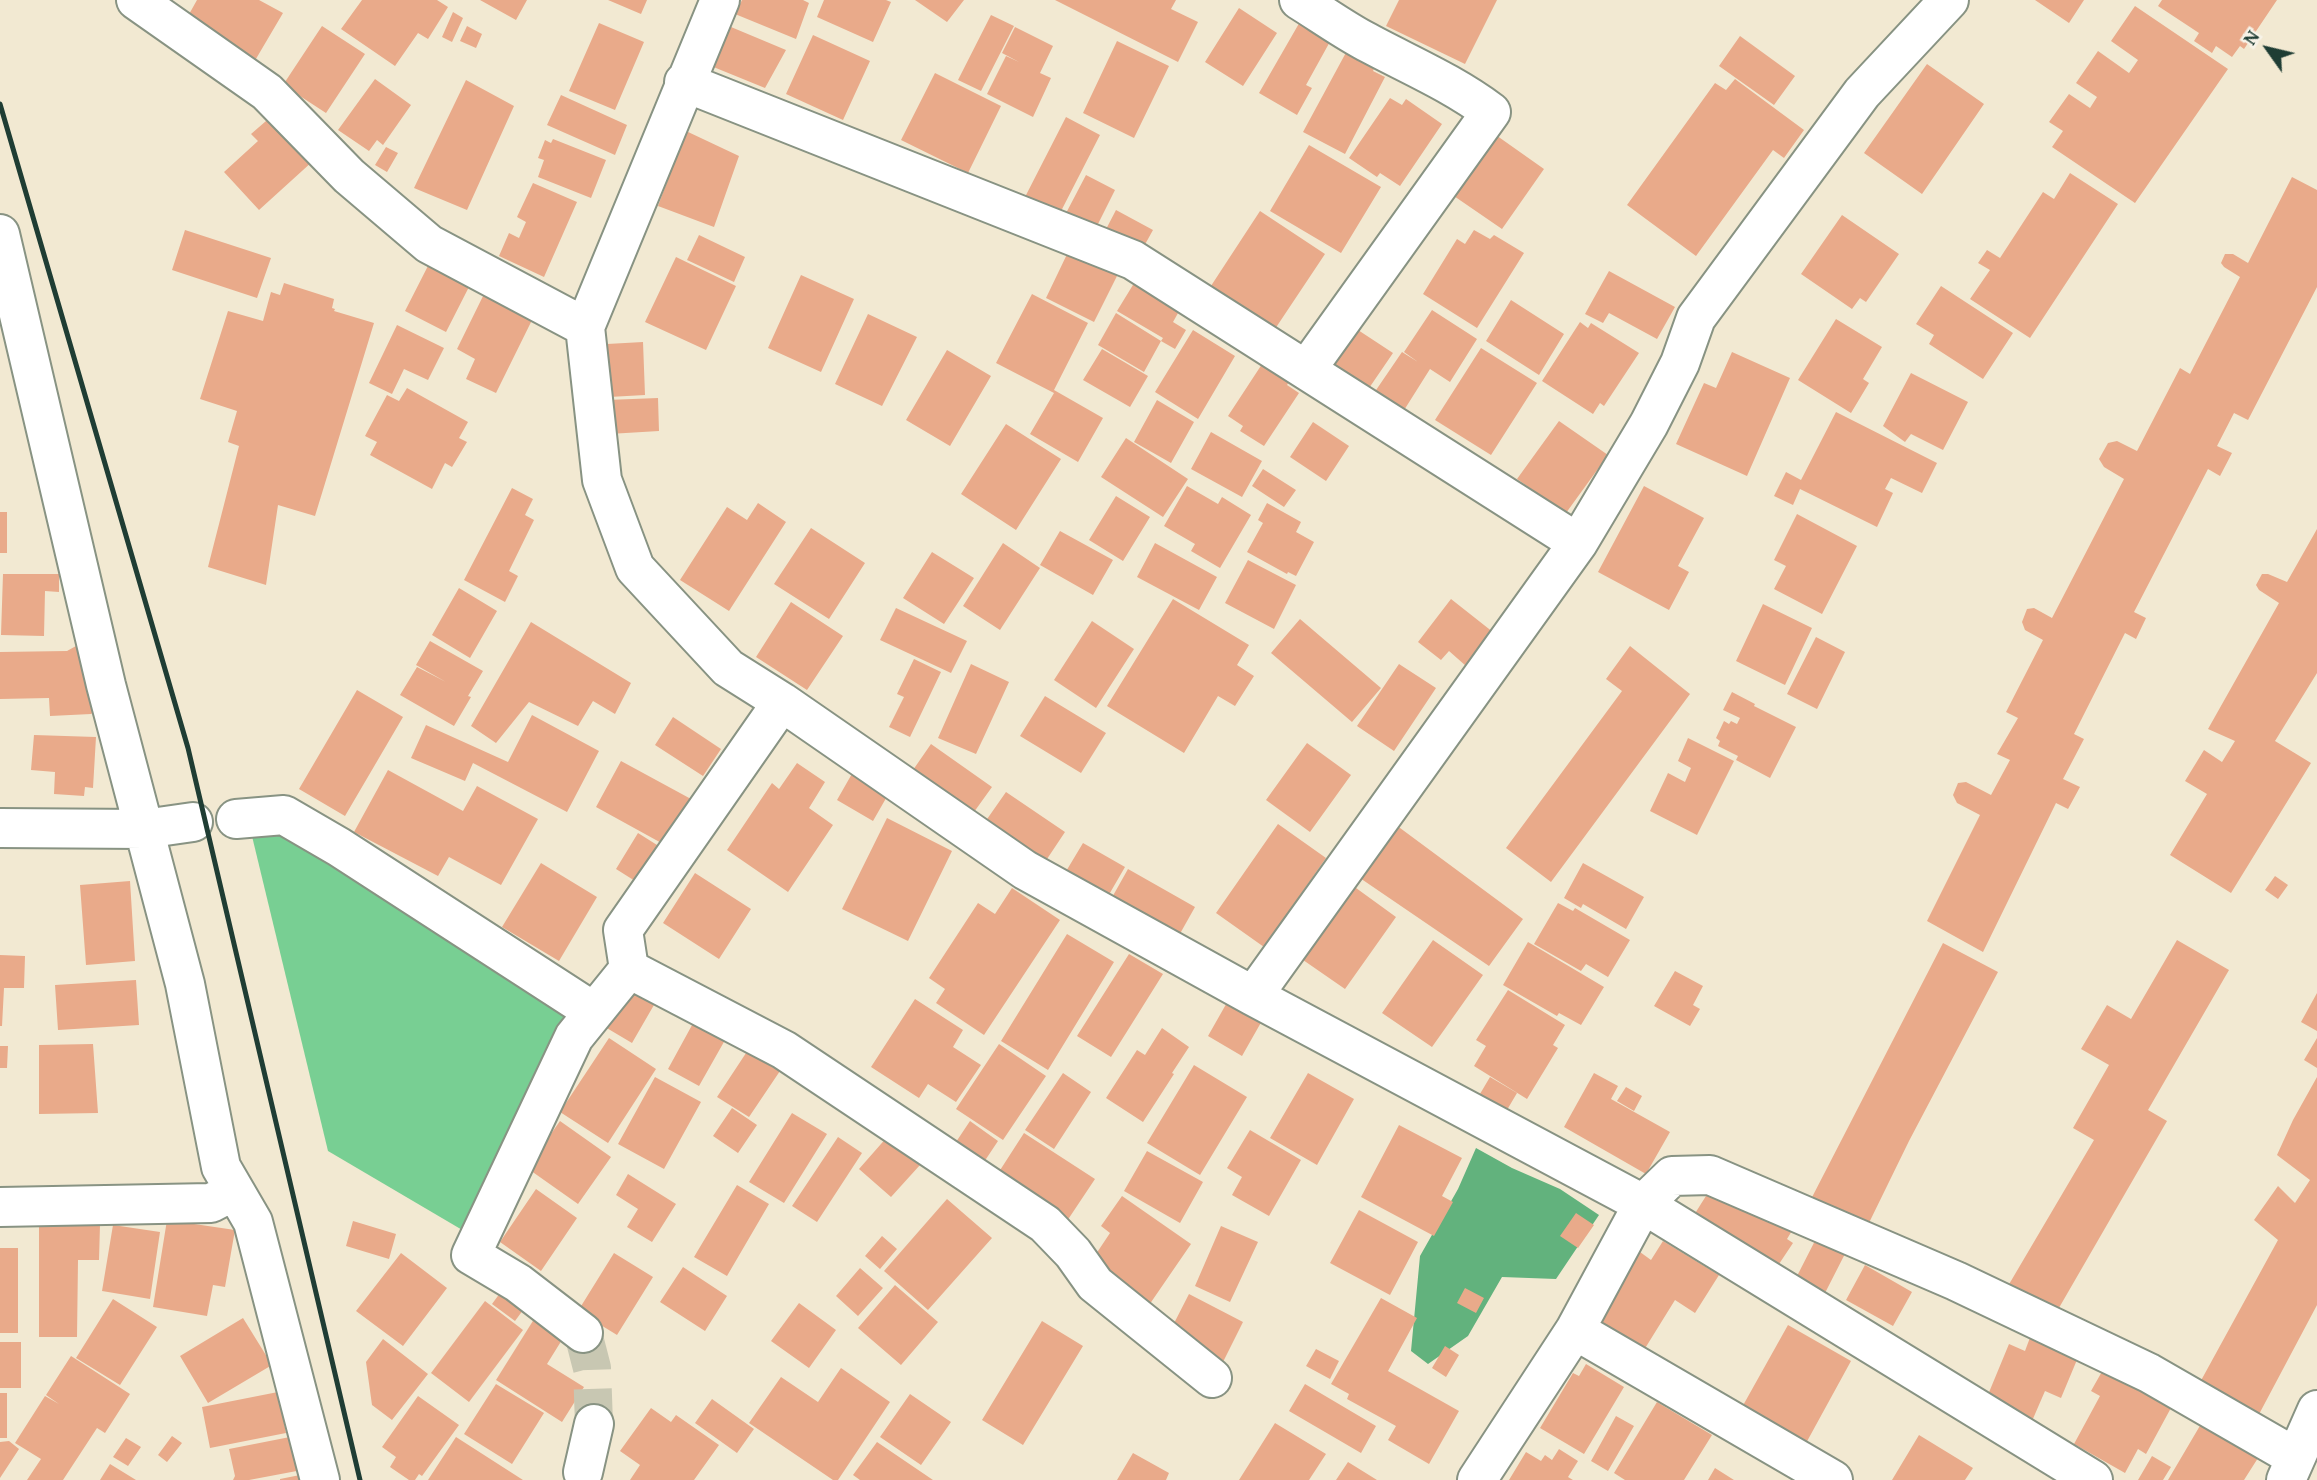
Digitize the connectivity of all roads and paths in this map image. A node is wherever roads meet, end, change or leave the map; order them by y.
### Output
1 (136, 0) edge
2 (720, 0) edge
3 (1299, 0) edge
4 (1949, 0) edge
5 (684, 82) junction
6 (0, 234) edge
7 (585, 327) junction
8 (1306, 370) junction
9 (1578, 542) junction
10 (782, 702) junction
11 (236, 819) dead end
12 (192, 822) dead end
13 (0, 828) edge
14 (144, 829) junction
15 (629, 969) junction
16 (1253, 996) junction
17 (594, 1012) junction
18 (234, 1191) junction
19 (1643, 1204) junction
20 (0, 1207) edge
21 (1575, 1330) junction
22 (583, 1333) tunnel mouth
23 (1212, 1378) dead end
24 (2317, 1410) edge
25 (594, 1423) tunnel mouth
26 (2290, 1469) edge
27 (585, 1477) edge
28 (320, 1480) edge
29 (1477, 1480) edge
30 (1833, 1480) edge
31 (2092, 1480) edge

1 - 7 street
2 - 5 street
3 - 8 street
4 - 9 street
5 - 7 street
5 - 8 street
6 - 14 street
7 - 10 street
8 - 9 street
9 - 16 street
10 - 15 street
10 - 16 street
11 - 17 street
12 - 14 street
13 - 14 street
14 - 18 street
15 - 17 street
15 - 23 street
16 - 19 street
17 - 22 street
18 - 20 street
18 - 28 street
19 - 21 street
19 - 26 street
19 - 31 street
21 - 29 street
21 - 30 street
24 - 26 street
25 - 27 street

